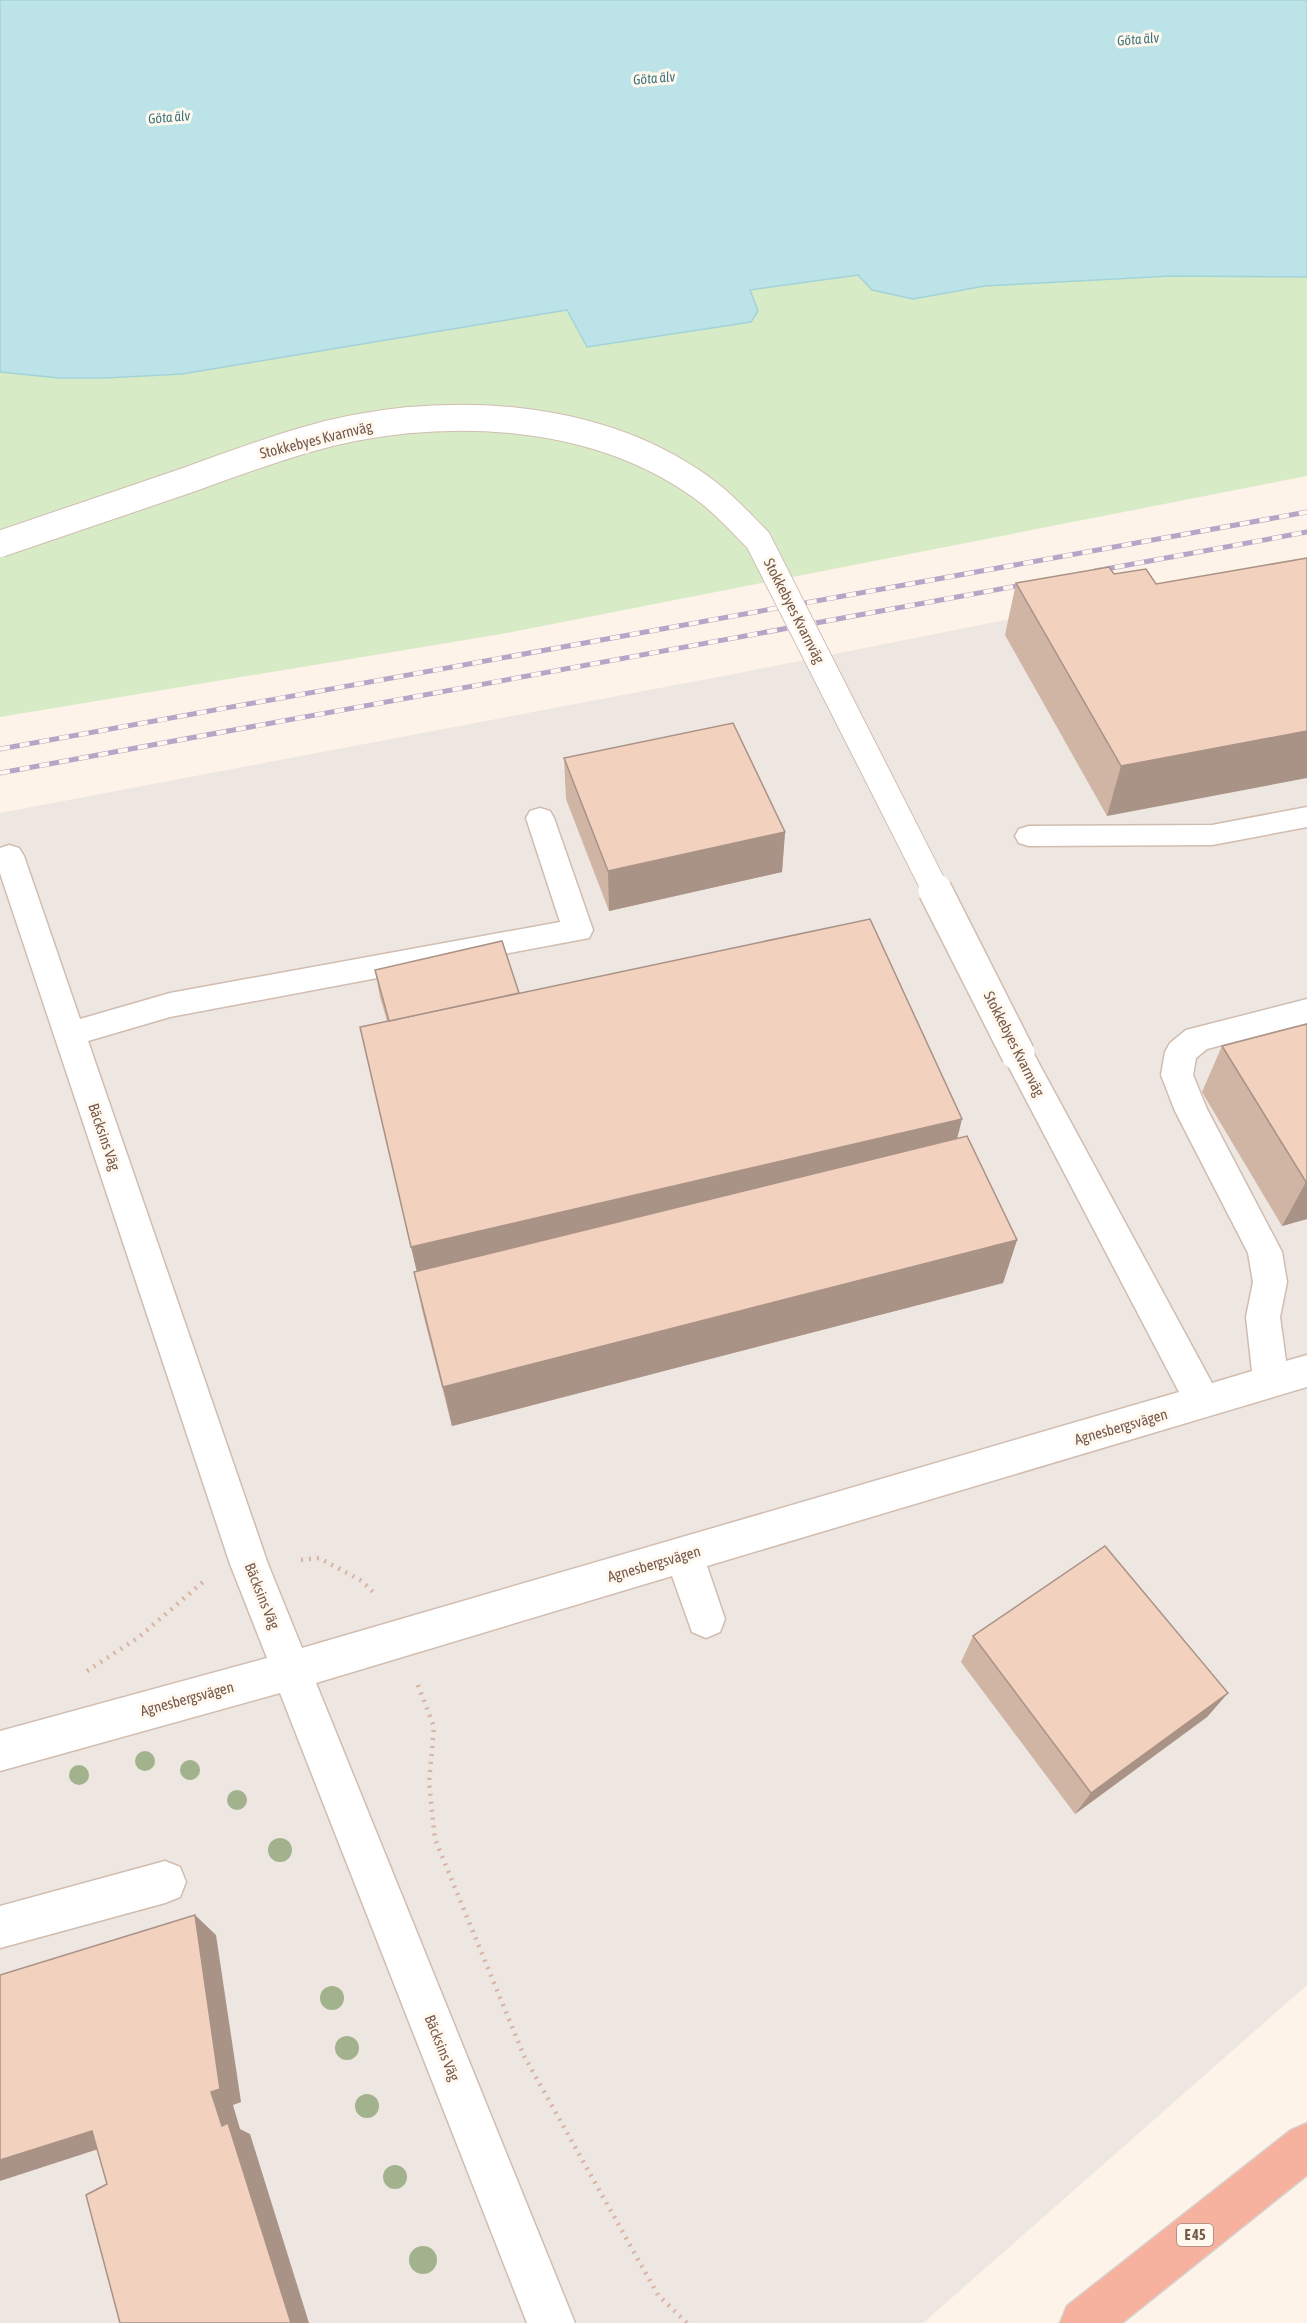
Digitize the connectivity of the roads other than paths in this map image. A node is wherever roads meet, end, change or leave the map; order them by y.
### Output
1 (0, 544) edge
2 (1307, 817) edge
3 (540, 818) dead end
4 (1029, 836) dead end
5 (9, 856) dead end
6 (1307, 1011) edge
7 (70, 1034) junction
8 (1307, 1371) edge
9 (1271, 1382) junction
10 (1203, 1402) junction
11 (684, 1555) junction
12 (706, 1619) dead end
13 (293, 1670) junction
14 (0, 1751) edge
15 (165, 1882) dead end
16 (0, 1927) edge
17 (1307, 2146) edge
18 (551, 2323) edge
19 (1083, 2323) edge

1 - 10 street, Stokkebyes Kvarnväg, bridge
2 - 4 street
3 - 7 street
5 - 7 street, Bäcksins Väg
6 - 9 street
7 - 13 street, Bäcksins Väg
8 - 9 street, Agnesbergsvägen
9 - 10 street, Agnesbergsvägen
10 - 11 street, Agnesbergsvägen
11 - 12 street
11 - 13 street, Agnesbergsvägen
13 - 14 street, Agnesbergsvägen
13 - 18 street, Bäcksins Väg
15 - 16 street
17 - 19 highway, E 45

